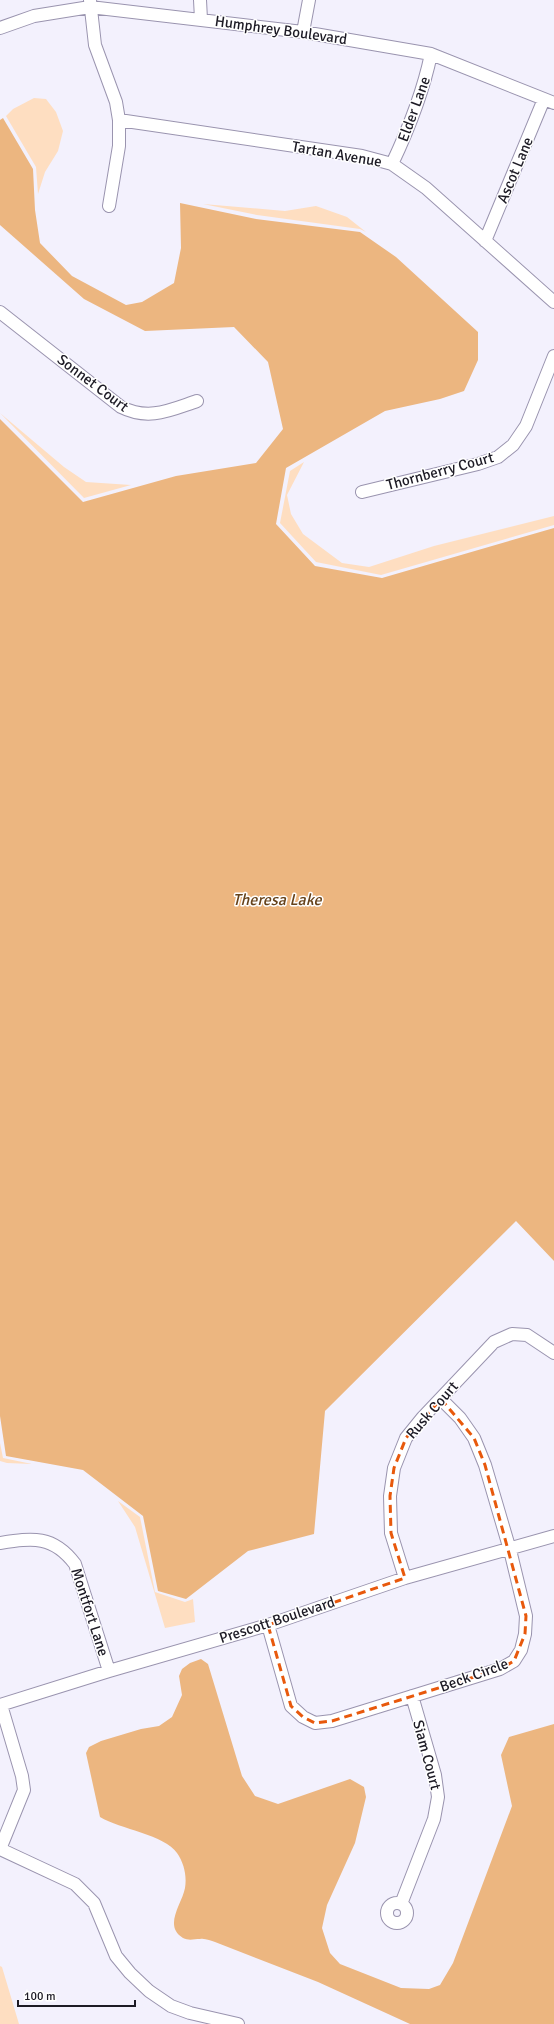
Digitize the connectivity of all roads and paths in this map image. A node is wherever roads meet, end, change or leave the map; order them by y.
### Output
1 (200, 0) edge
2 (309, 0) edge
3 (90, 3) edge
4 (201, 18) junction
5 (0, 28) edge
6 (303, 32) junction
7 (431, 54) junction
8 (549, 101) edge
9 (119, 120) junction
10 (392, 164) junction
11 (109, 206) dead end
12 (485, 241) junction
13 (554, 302) edge
14 (0, 312) edge
15 (554, 356) edge
16 (197, 401) dead end
17 (362, 492) dead end
18 (554, 1354) edge
19 (440, 1399) junction
20 (554, 1536) edge
21 (0, 1542) edge
22 (510, 1550) junction
23 (405, 1578) junction
24 (268, 1625) junction
25 (109, 1671) junction
26 (412, 1696) junction
27 (0, 1705) edge
28 (0, 1849) edge
29 (401, 1904) dead end
30 (238, 2024) edge

1 - 4 street
2 - 6 street
3 - 4 street, Humphrey Boulevard
3 - 5 street, Humphrey Boulevard
3 - 9 street
4 - 6 street, Humphrey Boulevard
6 - 7 street, Humphrey Boulevard
7 - 8 street, Humphrey Boulevard
7 - 10 street, Elder Lane
8 - 12 street, Ascot Lane
9 - 10 street, Tartan Avenue
9 - 11 street
10 - 12 street, Tartan Avenue
12 - 13 street, Tartan Avenue
14 - 16 street, Sonnet Court
15 - 17 street, Thornberry Court
18 - 19 street, Rusk Court
19 - 22 street, Beck Circle
19 - 23 street, Rusk Court
20 - 22 street, Prescott Boulevard
21 - 25 street, Montfort Lane
22 - 23 street, Prescott Boulevard
22 - 26 street, Beck Circle
23 - 24 street, Prescott Boulevard
24 - 25 street, Prescott Boulevard
24 - 26 street, Beck Circle
25 - 27 street, Prescott Boulevard
26 - 29 street, Siam Court
27 - 28 street
28 - 30 street

